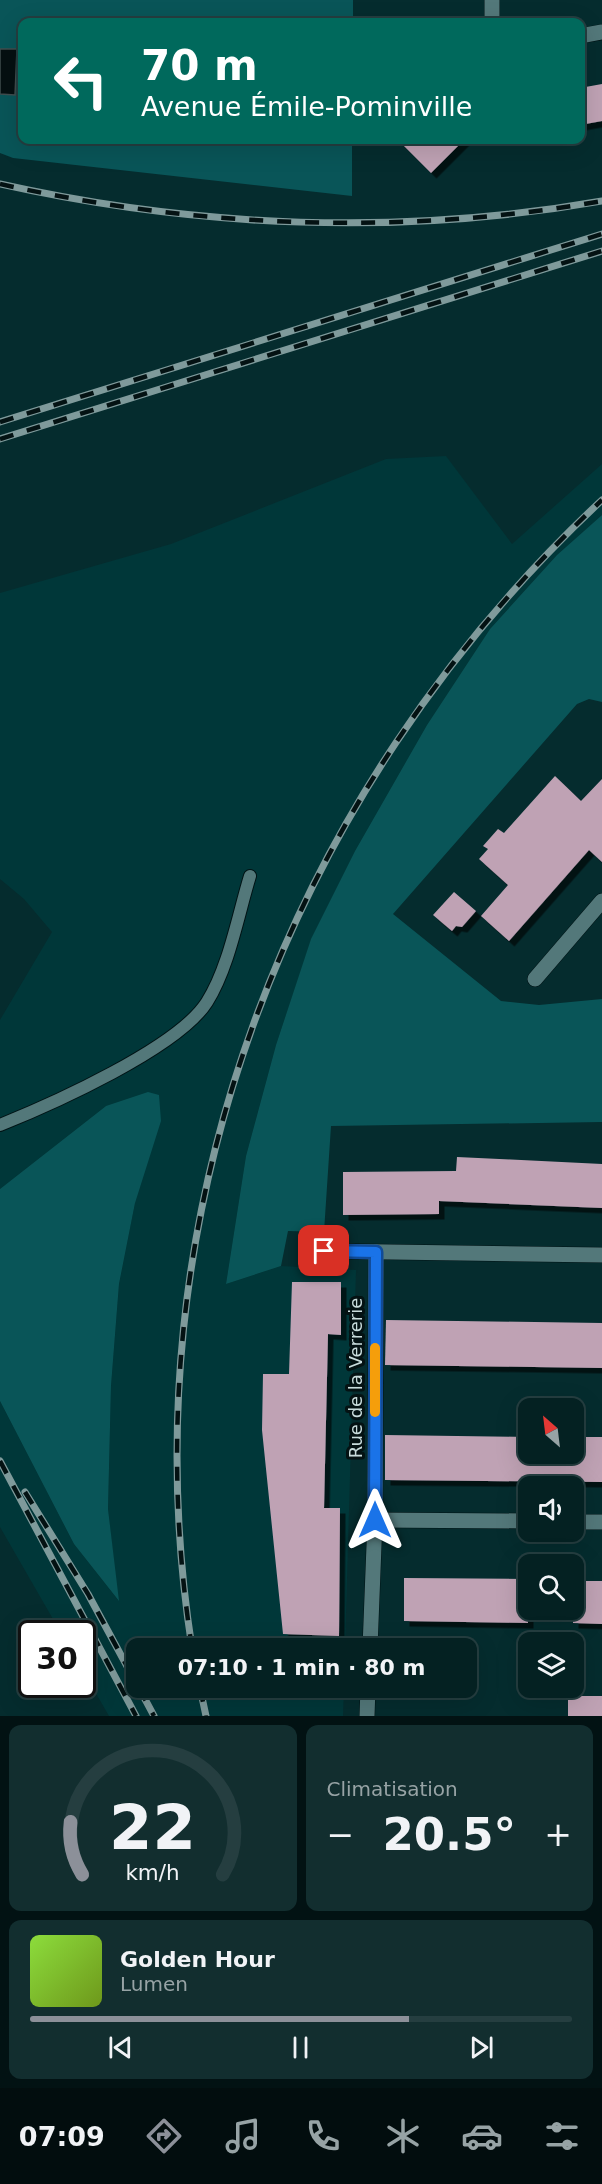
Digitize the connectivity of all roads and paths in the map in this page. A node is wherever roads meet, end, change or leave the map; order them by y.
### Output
1 (492, 0) edge
2 (492, 18) edge
3 (602, 32) edge
4 (585, 35) edge
5 (250, 876) dead end
6 (602, 901) edge
7 (535, 979) dead end
8 (0, 1125) edge
9 (324, 1251) dead end
10 (376, 1252) junction
11 (602, 1255) edge
12 (375, 1520) junction
13 (518, 1521) edge
14 (584, 1522) edge
15 (602, 1522) edge
16 (370, 1638) edge
17 (368, 1698) edge
18 (367, 1716) edge

1 - 2 street
3 - 4 street
5 - 8 lane
6 - 7 street
9 - 10 street
10 - 11 street
10 - 12 street, Rue de la Verrerie
12 - 13 street
12 - 16 street, Rue de la Verrerie
14 - 15 street
17 - 18 street

